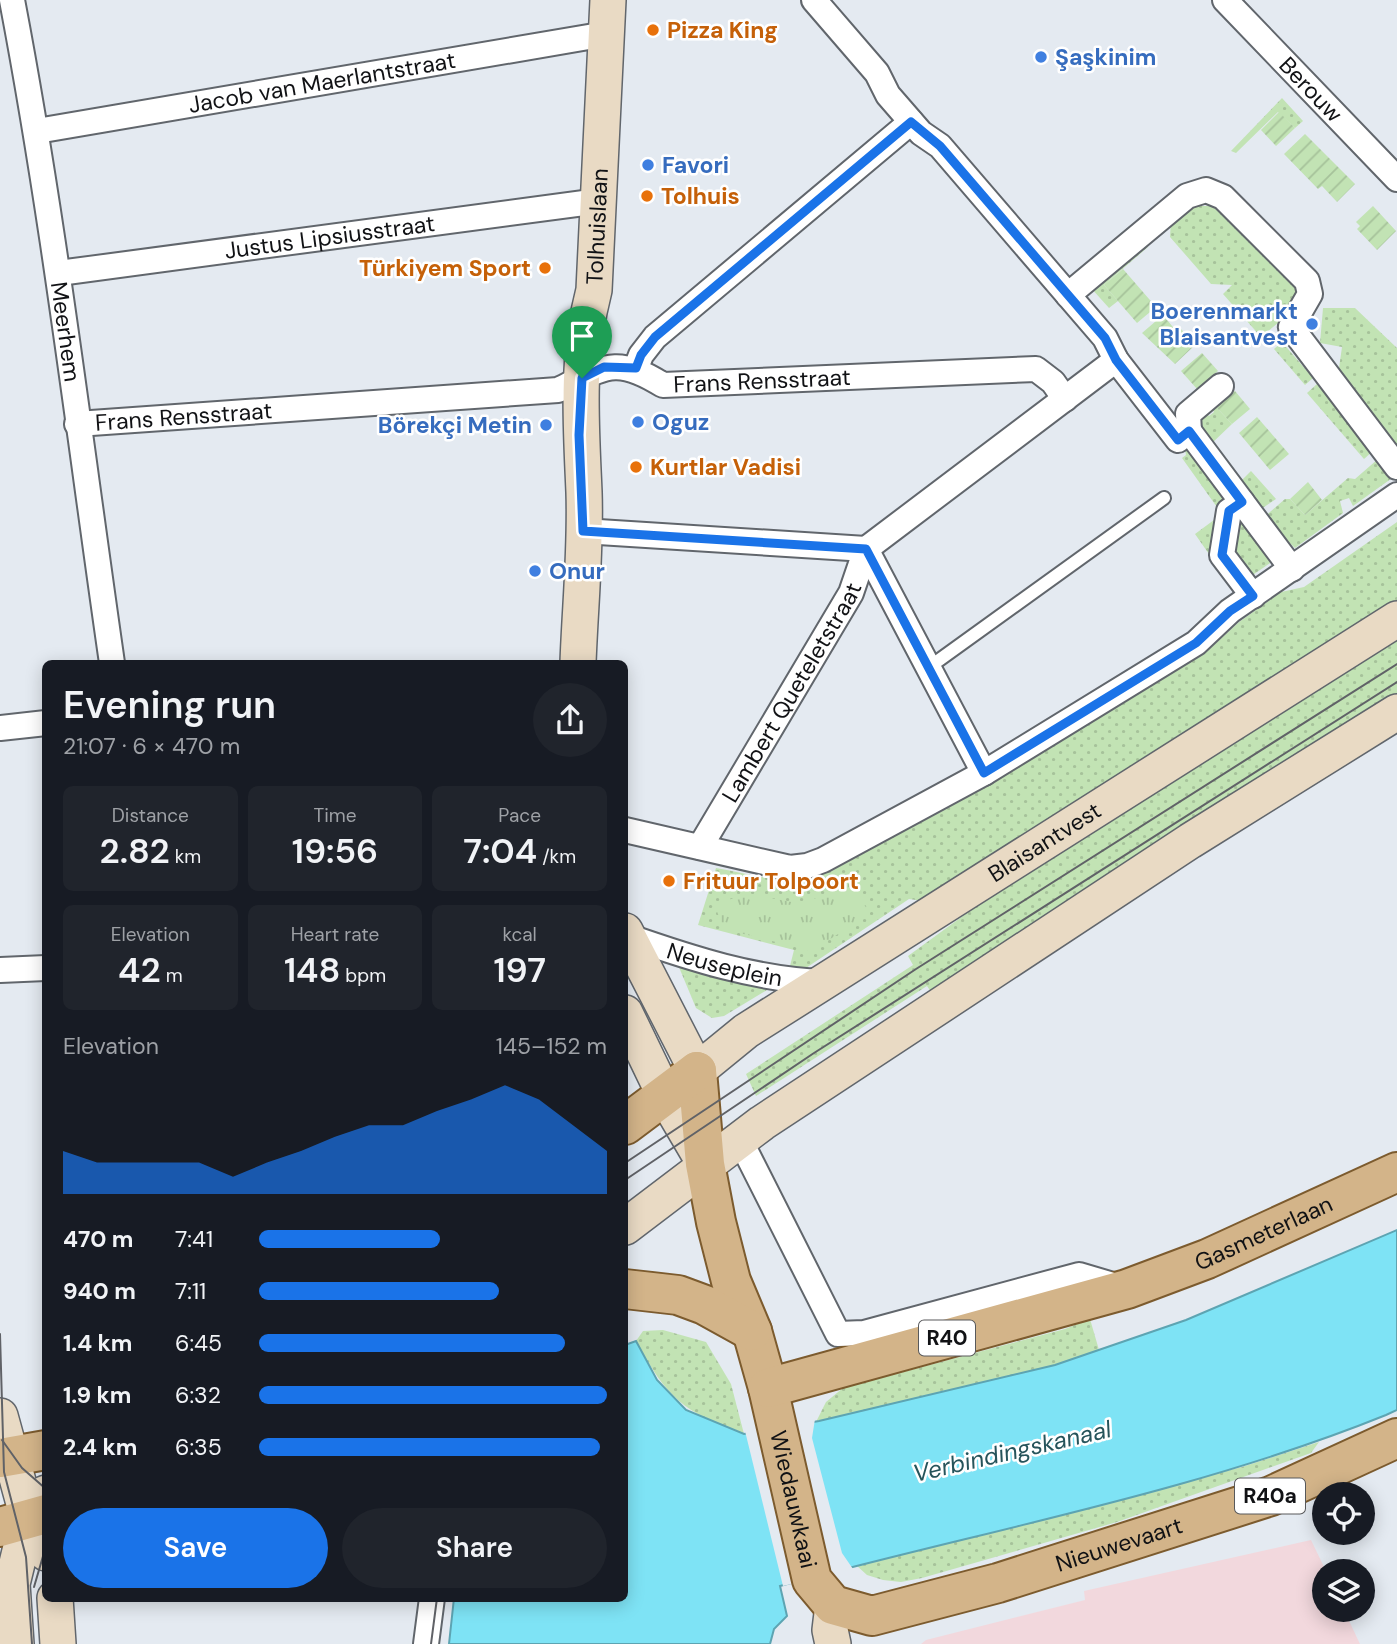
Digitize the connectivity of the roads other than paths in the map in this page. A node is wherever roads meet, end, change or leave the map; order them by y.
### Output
1 (12, 0) edge
2 (814, 0) edge
3 (1225, 0) edge
4 (607, 17) edge
5 (911, 122) junction
6 (37, 131) junction
7 (1397, 179) edge
8 (599, 201) junction
9 (59, 273) junction
10 (1068, 295) junction
11 (1116, 360) junction
12 (636, 368) junction
13 (582, 378) junction
14 (1221, 386) dead end
15 (1065, 399) junction
16 (77, 424) junction
17 (1176, 438) junction
18 (1397, 467) edge
19 (1397, 495) edge
20 (1164, 498) dead end
21 (1242, 502) junction
22 (583, 531) junction
23 (866, 549) junction
24 (1292, 569) junction
25 (1253, 596) junction
26 (1397, 619) edge
27 (112, 660) edge
28 (578, 660) edge
29 (928, 668) junction
30 (1397, 712) edge
31 (42, 723) edge
32 (0, 728) edge
33 (984, 773) junction
34 (628, 831) edge
35 (700, 847) junction
36 (628, 935) edge
37 (628, 938) edge
38 (42, 968) edge
39 (0, 970) edge
40 (825, 982) junction
41 (628, 1019) edge
42 (697, 1071) junction
43 (665, 1096) junction
44 (628, 1123) edge
45 (739, 1138) junction
46 (705, 1164) junction
47 (1397, 1172) edge
48 (628, 1225) edge
49 (628, 1289) edge
50 (1127, 1289) junction
51 (752, 1331) junction
52 (768, 1388) junction
53 (1397, 1437) edge
54 (42, 1438) edge
55 (12, 1442) edge
56 (30, 1513) edge
57 (42, 1543) edge
58 (822, 1593) junction
59 (55, 1602) edge
60 (431, 1602) edge
61 (16, 1644) edge
62 (58, 1644) edge
63 (426, 1644) edge
64 (834, 1644) edge

1 - 6 street, Meerhem
2 - 5 street
3 - 7 street, Berouw
4 - 6 street, Jacob van Maerlantstraat
4 - 8 main road, Tolhuislaan
5 - 10 street
5 - 12 street
6 - 9 street, Meerhem
8 - 9 street, Justus Lipsiusstraat
8 - 13 main road, Tolhuislaan
9 - 16 street, Meerhem
10 - 11 street
10 - 18 street
11 - 15 street
11 - 17 street
12 - 13 street, Frans Rensstraat
12 - 15 street, Frans Rensstraat
13 - 16 street, Frans Rensstraat
13 - 22 main road, Tolhuislaan
14 - 17 street
15 - 23 street
16 - 27 street, Meerhem
17 - 21 street
19 - 24 street
20 - 29 lane
21 - 24 street
21 - 25 street
22 - 23 street
22 - 28 main road, Tolhuislaan
23 - 29 street
23 - 35 street, Lambert Queteletstraat
24 - 25 street
25 - 33 street
26 - 40 main road, Blaisantvest
29 - 33 street
30 - 45 main road
31 - 32 street
33 - 35 street
34 - 35 street
36 - 40 street, Neuseplein
37 - 42 main road, Neuseplein
38 - 39 street
40 - 42 main road, Blaisantvest
41 - 43 main road, Neuseplein
42 - 43 main road
42 - 46 main road, Neuseplein
43 - 44 main road
43 - 46 main road, Neuseplein
45 - 46 main road
45 - 50 street
46 - 48 main road
46 - 51 main road, Neuseplein
47 - 50 main road, Gasmeterlaan / R40
49 - 51 main road
50 - 52 main road, Gasmeterlaan / R40
51 - 52 main road, Neuseplein
52 - 58 main road, Wiedauwkaai
53 - 58 main road, Nieuwevaart / R40a
54 - 55 main road
55 - 56 main road
56 - 57 main road
56 - 61 main road
58 - 64 main road, Wiedauwkaai
59 - 62 main road
60 - 63 street

